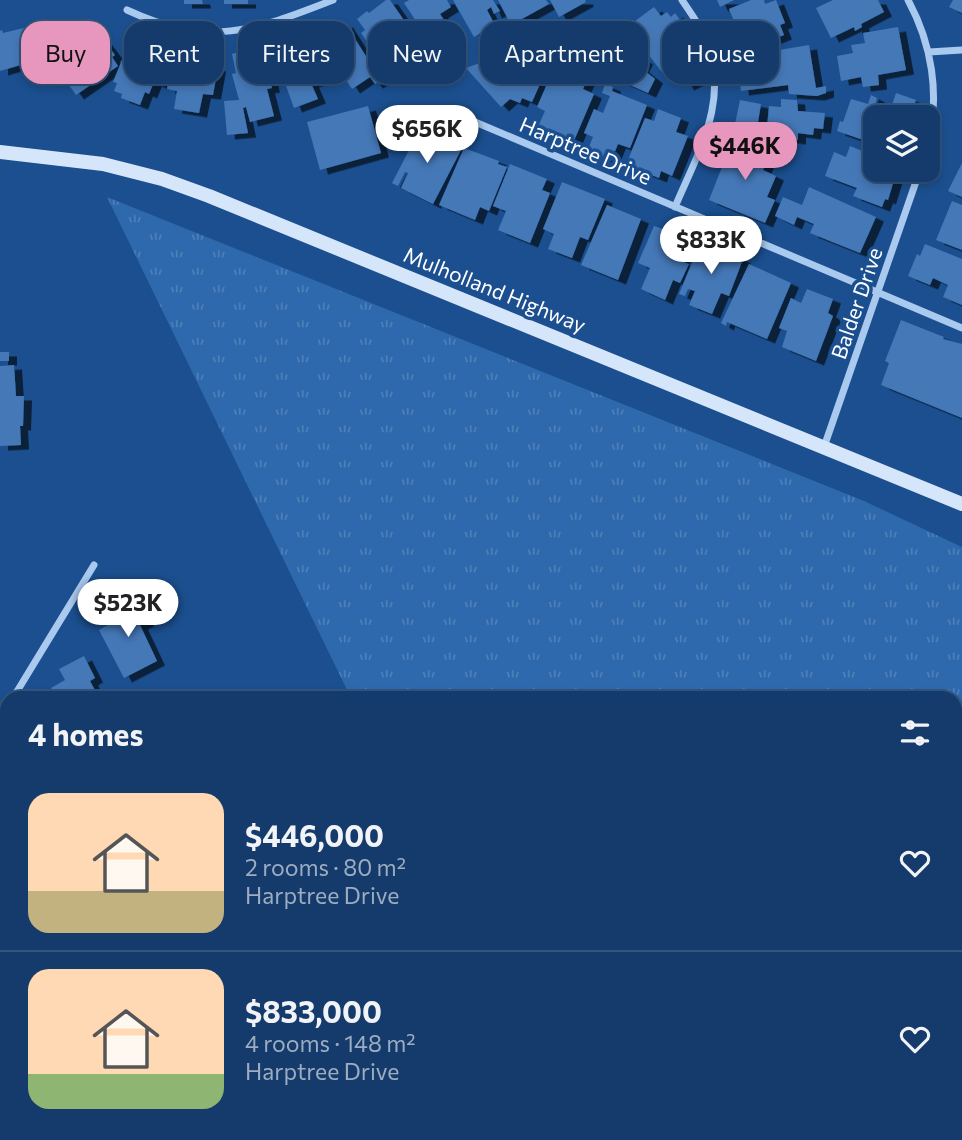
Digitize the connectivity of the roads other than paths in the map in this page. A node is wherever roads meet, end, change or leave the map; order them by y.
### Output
1 (333, 0) edge
2 (682, 0) edge
3 (908, 0) edge
4 (127, 10) dead end
5 (962, 50) edge
6 (929, 52) junction
7 (934, 105) edge
8 (468, 119) dead end
9 (0, 152) edge
10 (915, 182) edge
11 (675, 207) junction
12 (878, 294) junction
13 (962, 328) edge
14 (824, 447) junction
15 (962, 504) edge
16 (94, 565) dead end
17 (17, 691) edge

1 - 4 street
2 - 11 street
3 - 6 street
5 - 6 street
6 - 7 street
8 - 11 street, Harptree Drive
9 - 14 main road, Mulholland Highway
10 - 12 street, Balder Drive
11 - 12 street, Harptree Drive
12 - 13 street, Harptree Drive
12 - 14 street, Balder Drive
14 - 15 main road, Mulholland Highway
16 - 17 street

